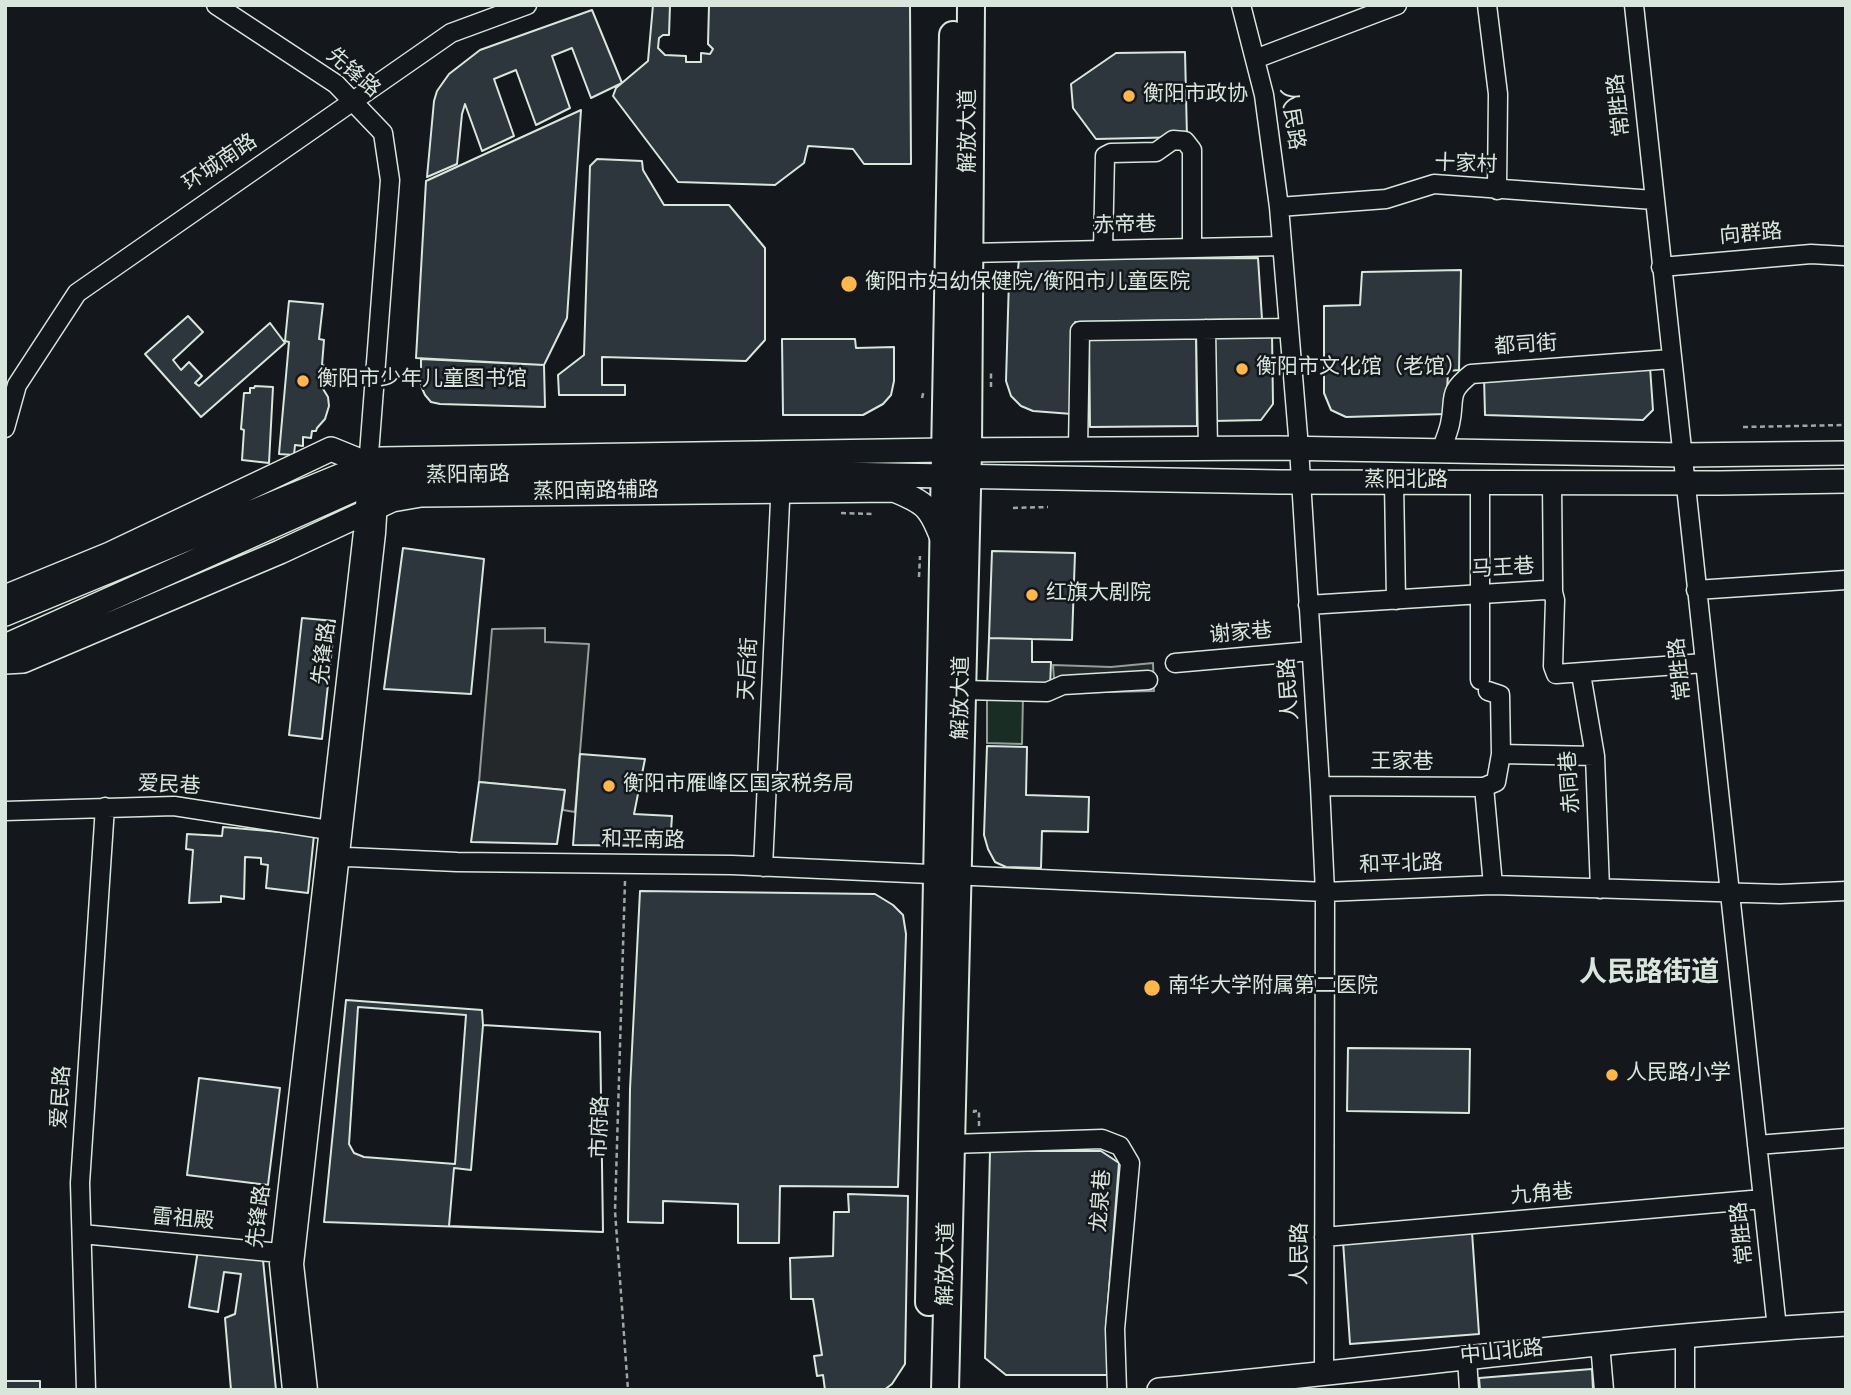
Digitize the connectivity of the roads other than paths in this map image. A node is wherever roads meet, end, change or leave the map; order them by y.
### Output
1 (216, 5) edge
2 (233, 5) edge
3 (527, 5) edge
4 (954, 5) edge
5 (971, 5) edge
6 (1241, 5) edge
7 (1397, 5) edge
8 (1487, 5) edge
9 (1634, 5) edge
10 (1255, 59) junction
11 (357, 98) junction
12 (1497, 190) junction
13 (1654, 200) junction
14 (1279, 207) junction
15 (1282, 246) junction
16 (1192, 248) junction
17 (1103, 250) junction
18 (969, 253) junction
19 (1846, 256) edge
20 (1661, 267) junction
21 (1289, 328) junction
22 (1206, 329) junction
23 (1671, 359) junction
24 (5, 428) edge
25 (1299, 448) junction
26 (1078, 449) junction
27 (1208, 449) junction
28 (1441, 451) junction
29 (1846, 453) edge
30 (1682, 455) junction
31 (956, 463) junction
32 (374, 471) junction
33 (1846, 481) edge
34 (1300, 482) junction
35 (1394, 482) junction
36 (1480, 482) junction
37 (1552, 482) junction
38 (1685, 483) junction
39 (781, 492) junction
40 (371, 510) junction
41 (943, 542) junction
42 (1846, 580) edge
43 (1696, 590) junction
44 (1553, 592) junction
45 (1480, 594) junction
46 (5, 597) edge
47 (1396, 600) junction
48 (1308, 605) junction
49 (5, 614) edge
50 (5, 646) edge
51 (1311, 652) junction
52 (5, 662) edge
53 (1175, 663) dead end
54 (1704, 663) junction
55 (1581, 674) junction
56 (1147, 680) dead end
57 (963, 690) junction
58 (1501, 754) junction
59 (1595, 756) junction
60 (1320, 786) junction
61 (1484, 787) junction
62 (105, 807) junction
63 (5, 811) edge
64 (329, 830) junction
65 (333, 856) junction
66 (763, 867) junction
67 (948, 876) junction
68 (1493, 885) junction
69 (1600, 889) junction
70 (1846, 891) edge
71 (1325, 892) junction
72 (1729, 893) junction
73 (1846, 1138) edge
74 (951, 1143) junction
75 (1757, 1144) junction
76 (1763, 1199) junction
77 (82, 1234) junction
78 (1324, 1237) junction
79 (280, 1253) junction
80 (1846, 1324) edge
81 (1777, 1328) junction
82 (1685, 1335) junction
83 (1600, 1344) junction
84 (1467, 1357) junction
85 (1324, 1375) junction
86 (1199, 1388) edge
87 (86, 1390) edge
88 (292, 1390) edge
89 (308, 1390) edge
90 (928, 1390) edge
91 (945, 1390) edge
92 (1117, 1390) edge
93 (1160, 1390) edge
94 (1469, 1390) edge
95 (1604, 1390) edge
96 (1685, 1390) edge

1 - 11 street, 先锋路
2 - 11 street, 先锋路
3 - 11 street, 环城南路
4 - 31 highway, 解放大道
5 - 18 highway, 解放大道
6 - 10 street, 人民路
7 - 10 street
8 - 12 street
9 - 13 street, 常胜路
10 - 14 street, 人民路
11 - 24 street, 环城南路
11 - 32 street, 先锋路
12 - 13 street, 十家村
12 - 14 street, 十家村
13 - 20 street, 常胜路
14 - 15 street, 人民路
15 - 16 street, 赤帝巷
15 - 21 street, 人民路
16 - 17 street, 赤帝巷
16 - 17 street
17 - 18 street, 赤帝巷
18 - 31 highway, 解放大道
19 - 20 street, 向群路
20 - 23 street, 常胜路
21 - 22 street
21 - 25 street, 人民路
22 - 26 street
22 - 27 street
23 - 28 street, 都司街
23 - 30 street, 常胜路
25 - 27 main road, 蒸阳北路
25 - 28 main road, 蒸阳北路
25 - 34 street, 人民路
26 - 27 main road, 蒸阳北路
26 - 31 main road, 蒸阳北路
28 - 30 main road, 蒸阳北路
29 - 30 main road, 蒸阳北路
30 - 38 street, 常胜路
31 - 32 main road, 蒸阳南路
31 - 34 main road, 蒸阳北路
31 - 39 main road, 蒸阳南路
31 - 41 highway, 解放大道
31 - 57 highway, 解放大道
32 - 39 main road, 蒸阳南路
32 - 40 street, 先锋路
32 - 46 main road
32 - 49 main road, 蒸阳南路
32 - 50 main road, 蒸阳南路
33 - 38 main road, 蒸阳北路
34 - 35 main road, 蒸阳北路
34 - 48 street, 人民路
35 - 36 main road, 蒸阳北路
35 - 47 street
36 - 37 main road, 蒸阳北路
36 - 45 street
37 - 38 main road, 蒸阳北路
37 - 44 street
38 - 43 street, 常胜路
39 - 40 main road, 蒸阳南路辅路
39 - 41 main road, 蒸阳南路辅路
39 - 66 street, 天后街
40 - 52 main road, 蒸阳南路辅路
40 - 64 street, 先锋路
40 - 65 street, 先锋路
41 - 67 highway, 解放大道
42 - 43 street
43 - 54 street, 常胜路
44 - 45 street, 马王巷
44 - 55 street, 马王巷
45 - 47 street, 马王巷
45 - 58 street
47 - 48 street, 马王巷
48 - 51 street, 人民路
51 - 53 street, 谢家巷
51 - 60 street, 人民路
54 - 55 street, 马王巷
54 - 72 street, 常胜路
55 - 59 street, 赤同巷
56 - 57 street
57 - 67 highway, 解放大道
58 - 59 street
58 - 61 street
59 - 69 street, 赤同巷
60 - 61 street, 王家巷
60 - 71 street, 人民路
61 - 68 street
62 - 63 street, 爱民巷
62 - 64 street, 爱民巷
62 - 77 street, 爱民路
64 - 65 street, 先锋路
65 - 66 street, 和平南路
65 - 79 street, 先锋路
65 - 89 street, 先锋路
66 - 67 street, 和平南路
67 - 71 street, 和平北路
67 - 74 highway, 解放大道
67 - 90 highway, 解放大道
68 - 69 street, 和平北路
68 - 71 street, 和平北路
69 - 72 street, 和平北路
70 - 72 street, 和平北路
71 - 78 street, 人民路
72 - 75 street, 常胜路
73 - 75 street
74 - 91 highway, 解放大道
74 - 92 street, 龙泉巷
75 - 76 street, 常胜路
76 - 78 street, 九角巷
76 - 81 street, 常胜路
77 - 79 street, 雷祖殿
77 - 87 street, 爱民路
78 - 85 street, 人民路
79 - 88 street, 先锋路
80 - 81 main road, 中山北路
81 - 82 main road, 中山北路
82 - 83 main road, 中山北路
82 - 96 street
83 - 84 main road, 中山北路
83 - 95 street
84 - 85 main road, 中山北路
84 - 94 street
85 - 86 main road, 中山北路
86 - 93 main road, 中山北路

